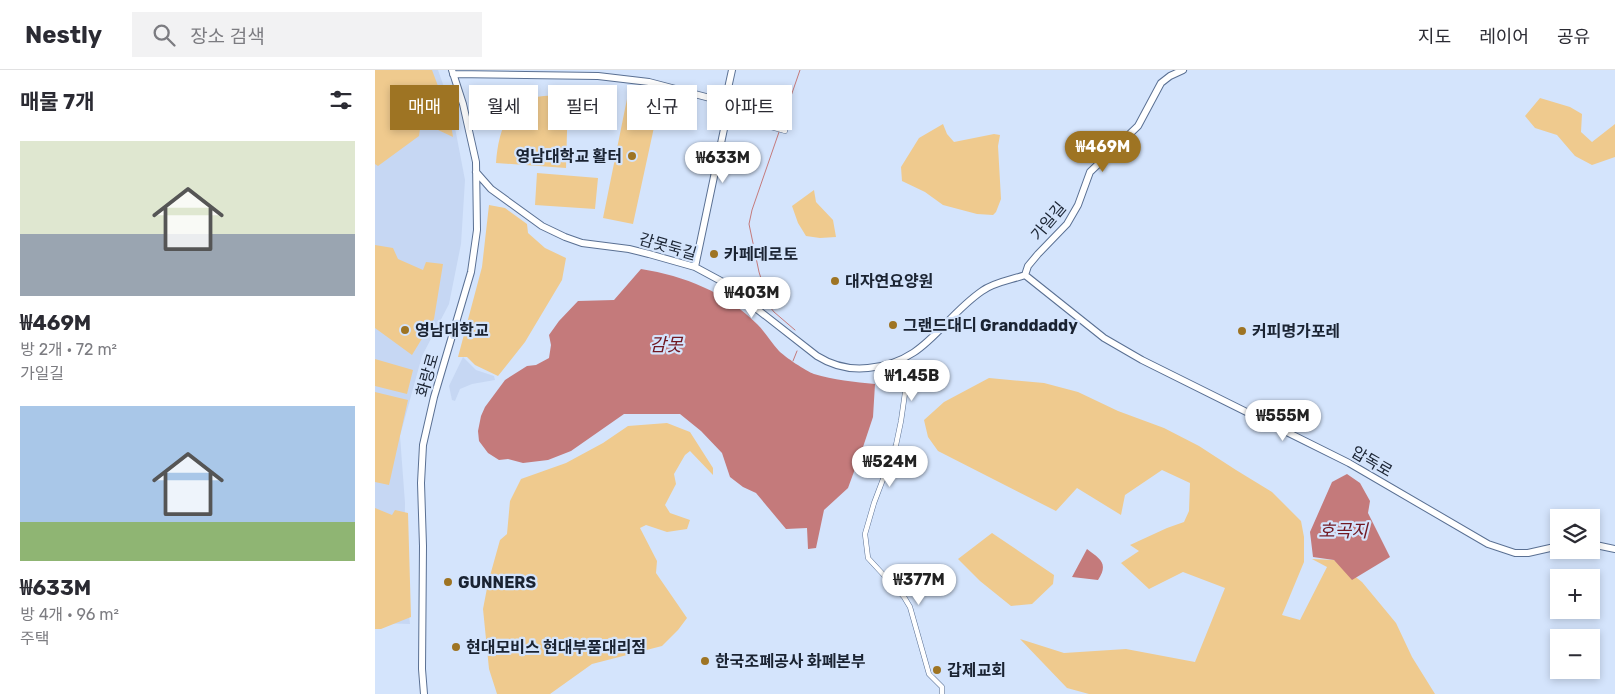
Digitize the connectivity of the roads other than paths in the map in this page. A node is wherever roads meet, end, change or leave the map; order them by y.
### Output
1 (731, 70) edge
2 (1183, 70) edge
3 (453, 72) edge
4 (580, 72) edge
5 (728, 85) edge
6 (707, 97) edge
7 (724, 130) edge
8 (476, 172) junction
9 (695, 267) junction
10 (1025, 275) junction
11 (899, 362) junction
12 (1600, 546) edge
13 (1550, 548) edge
14 (1615, 549) edge
15 (424, 694) edge
16 (942, 694) edge

1 - 5 street
2 - 10 street, 가일길
3 - 4 street
3 - 8 street, 화랑로
4 - 6 street
7 - 9 street
8 - 9 street, 감못둑길
8 - 15 street, 화랑로
9 - 11 street, 감못둑길
10 - 11 street, 감못둑길
10 - 13 street, 압독로
11 - 16 street
12 - 14 street

